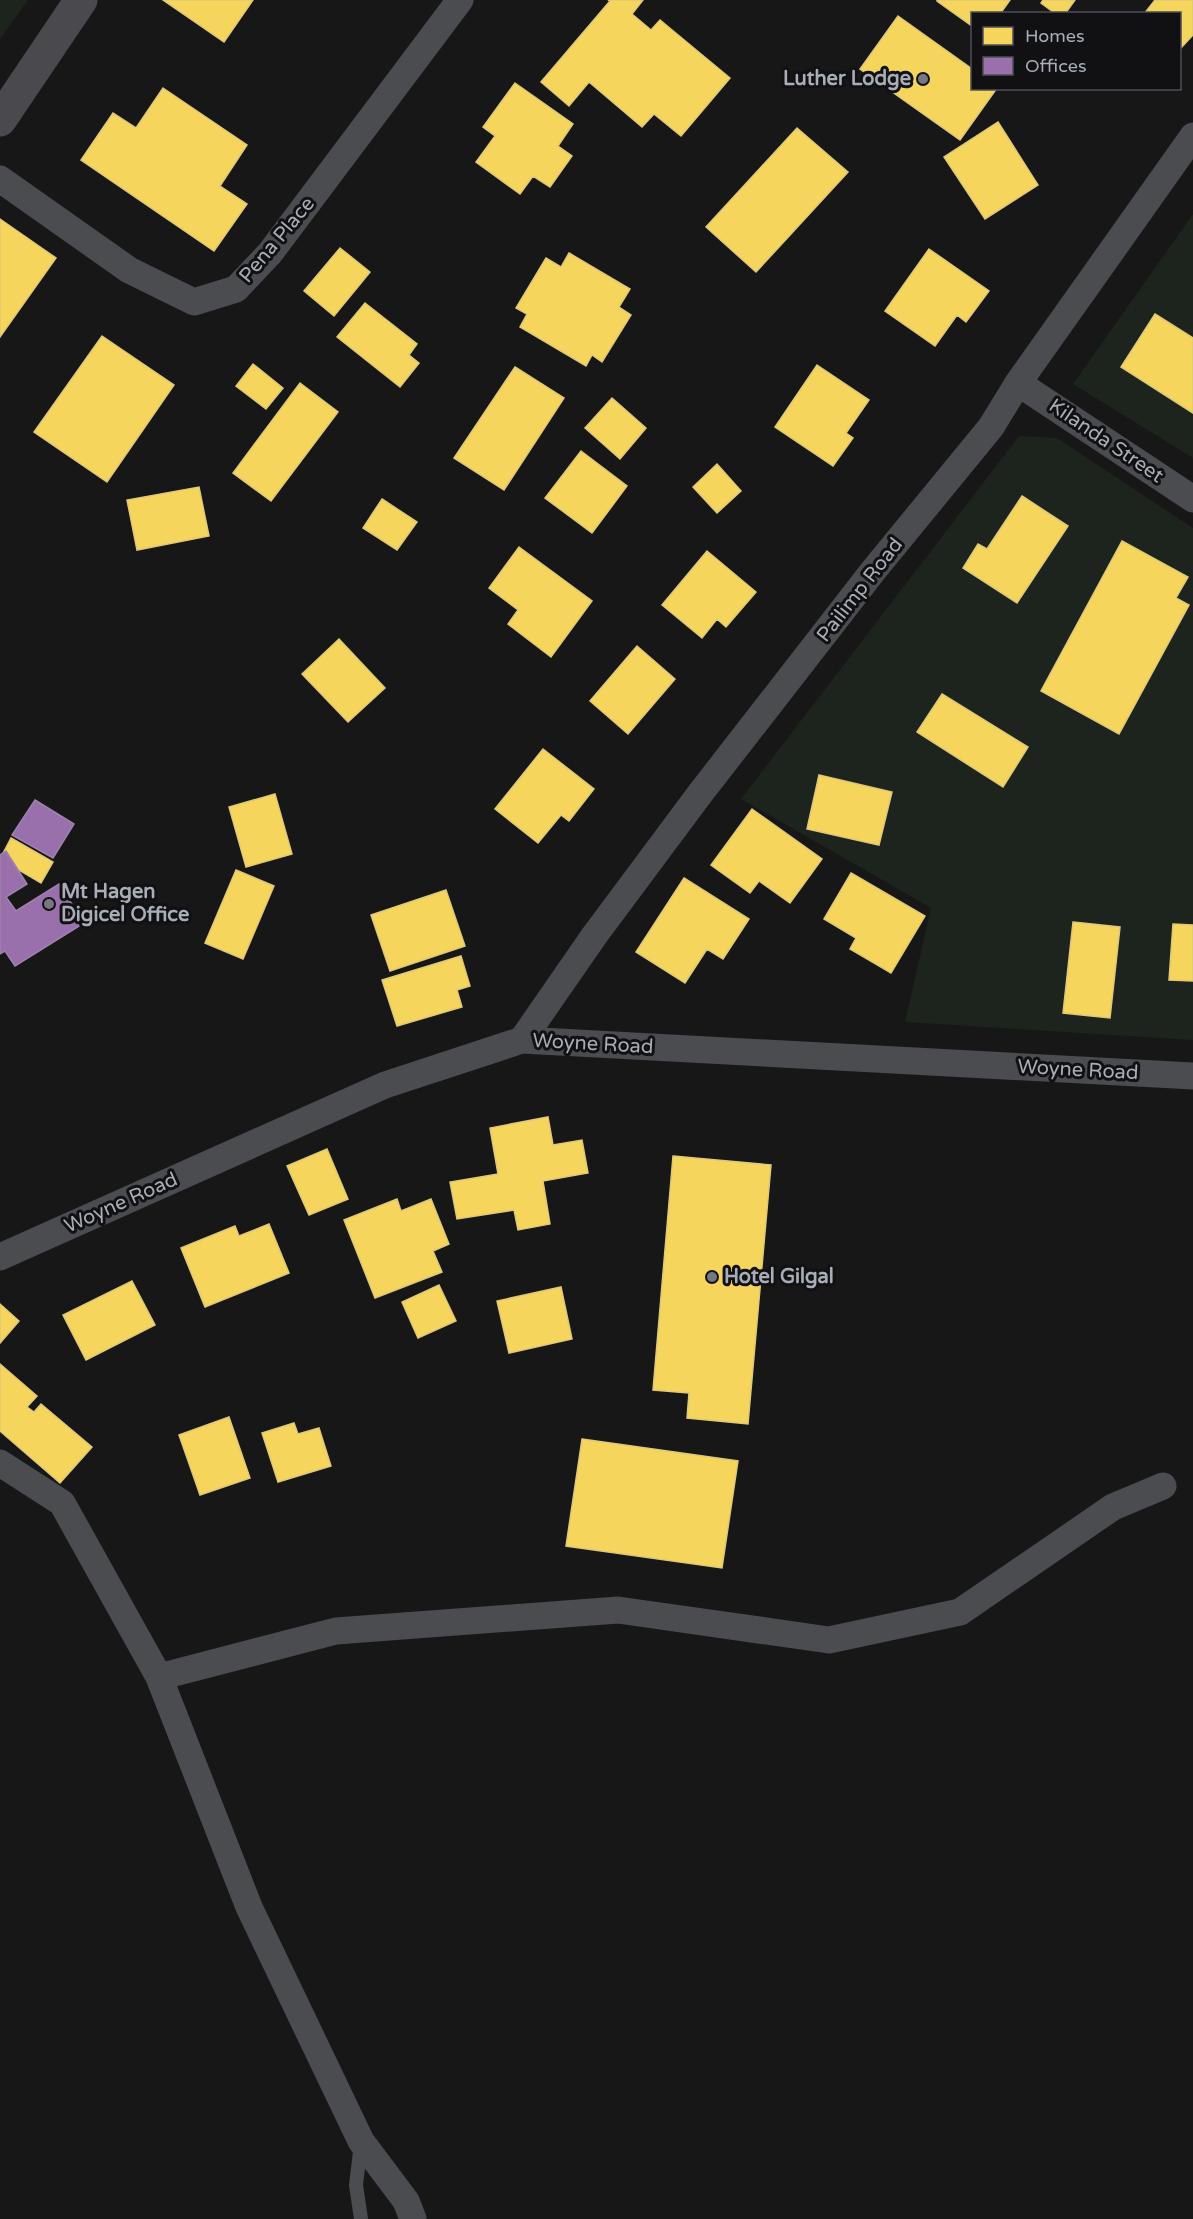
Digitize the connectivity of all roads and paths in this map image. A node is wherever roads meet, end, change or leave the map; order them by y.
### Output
1 (81, 0) edge
2 (460, 0) edge
3 (0, 120) edge
4 (1193, 136) edge
5 (0, 178) edge
6 (1018, 382) junction
7 (1193, 499) edge
8 (522, 1040) junction
9 (1193, 1076) edge
10 (0, 1257) edge
11 (0, 1463) edge
12 (1162, 1486) dead end
13 (159, 1677) junction
14 (361, 2141) junction
15 (361, 2219) edge
16 (412, 2219) edge

1 - 3 street
2 - 5 street, Pena Place
4 - 6 street, Pailimp Road
6 - 7 street, Kilanda Street
6 - 8 street, Pailimp Road
8 - 9 street, Woyne Road
8 - 10 street, Woyne Road
11 - 13 street
12 - 13 street
13 - 14 street
14 - 15 lane
14 - 16 street

